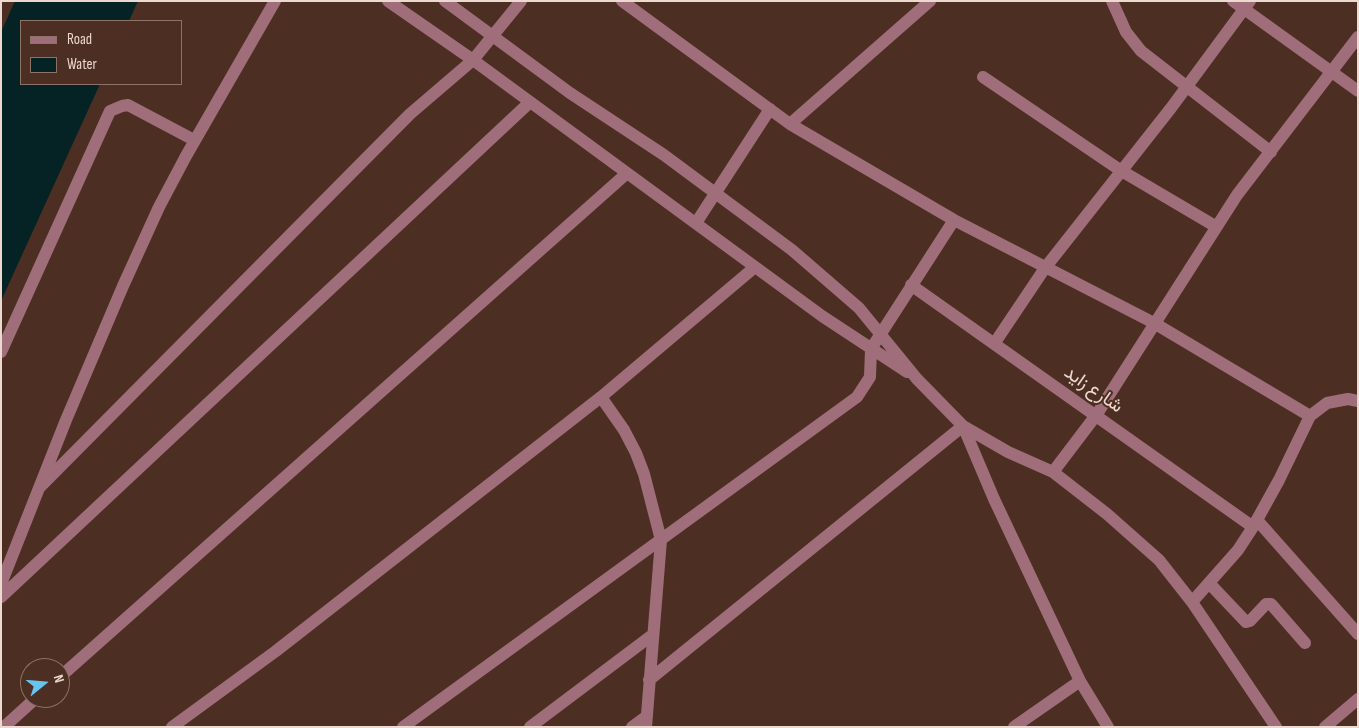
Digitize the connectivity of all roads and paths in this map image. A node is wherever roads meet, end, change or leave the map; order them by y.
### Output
1 (275, 1) edge
2 (388, 1) edge
3 (446, 1) edge
4 (521, 1) edge
5 (622, 1) edge
6 (930, 1) edge
7 (1112, 1) edge
8 (1233, 1) edge
9 (1247, 5) edge
10 (493, 36) junction
11 (1358, 37) edge
12 (472, 60) junction
13 (1330, 72) junction
14 (983, 77) dead end
15 (1186, 86) junction
16 (1358, 92) edge
17 (529, 103) junction
18 (770, 110) junction
19 (790, 124) junction
20 (194, 140) junction
21 (1271, 152) junction
22 (1120, 170) junction
23 (626, 174) junction
24 (716, 194) junction
25 (954, 220) junction
26 (696, 223) junction
27 (1215, 226) junction
28 (755, 266) junction
29 (1045, 268) junction
30 (911, 285) junction
31 (1154, 323) junction
32 (881, 333) junction
33 (994, 344) junction
34 (871, 348) junction
35 (1, 352) edge
36 (917, 379) junction
37 (601, 397) junction
38 (1358, 401) edge
39 (1097, 414) junction
40 (1310, 416) junction
41 (963, 426) junction
42 (1053, 472) junction
43 (40, 487) junction
44 (1255, 524) junction
45 (661, 540) junction
46 (1209, 583) junction
47 (1, 584) edge
48 (1, 597) edge
49 (1192, 602) junction
50 (1355, 627) edge
51 (651, 636) junction
52 (1305, 642) dead end
53 (70, 668) edge
54 (649, 680) junction
55 (1080, 681) junction
56 (1358, 699) edge
57 (25, 708) edge
58 (646, 721) edge
59 (4, 727) edge
60 (172, 727) edge
61 (403, 727) edge
62 (530, 727) edge
63 (632, 727) edge
64 (1014, 727) edge
65 (1108, 727) edge
66 (1276, 727) edge
67 (1325, 727) edge

1 - 20 street
2 - 12 street
3 - 10 street
4 - 10 street
5 - 18 street
6 - 19 street
7 - 15 street
8 - 9 street
9 - 13 street
9 - 15 street
10 - 12 street
10 - 24 street
11 - 13 street
12 - 17 street
12 - 43 street
13 - 16 street
13 - 21 street
14 - 22 street
15 - 21 street
15 - 22 street
17 - 23 street
17 - 48 street
18 - 19 street
18 - 24 street
19 - 25 street
20 - 35 street
20 - 43 street
21 - 27 street
22 - 27 street
22 - 29 street
23 - 26 street
23 - 53 street
24 - 26 street
24 - 32 street
25 - 29 street
25 - 30 street
26 - 28 street
27 - 31 street
28 - 34 street
28 - 37 street
29 - 31 street
29 - 33 street
30 - 32 street
30 - 33 street, شارع زايد
31 - 39 street
31 - 40 street
32 - 34 street
32 - 36 street
33 - 39 street, شارع زايد
34 - 36 street
34 - 45 street
36 - 41 street
37 - 45 street
37 - 60 street
38 - 40 street
39 - 42 street
39 - 44 street, شارع زايد
40 - 44 street
41 - 42 street
41 - 54 street
41 - 55 street
42 - 49 street
43 - 47 street
44 - 46 street
44 - 50 street, شارع زايد
45 - 51 street
45 - 61 street
46 - 49 street
46 - 52 street
49 - 66 street
51 - 54 street
51 - 62 street
54 - 58 street
55 - 64 street
55 - 65 street
56 - 67 street
57 - 59 street
58 - 63 street

